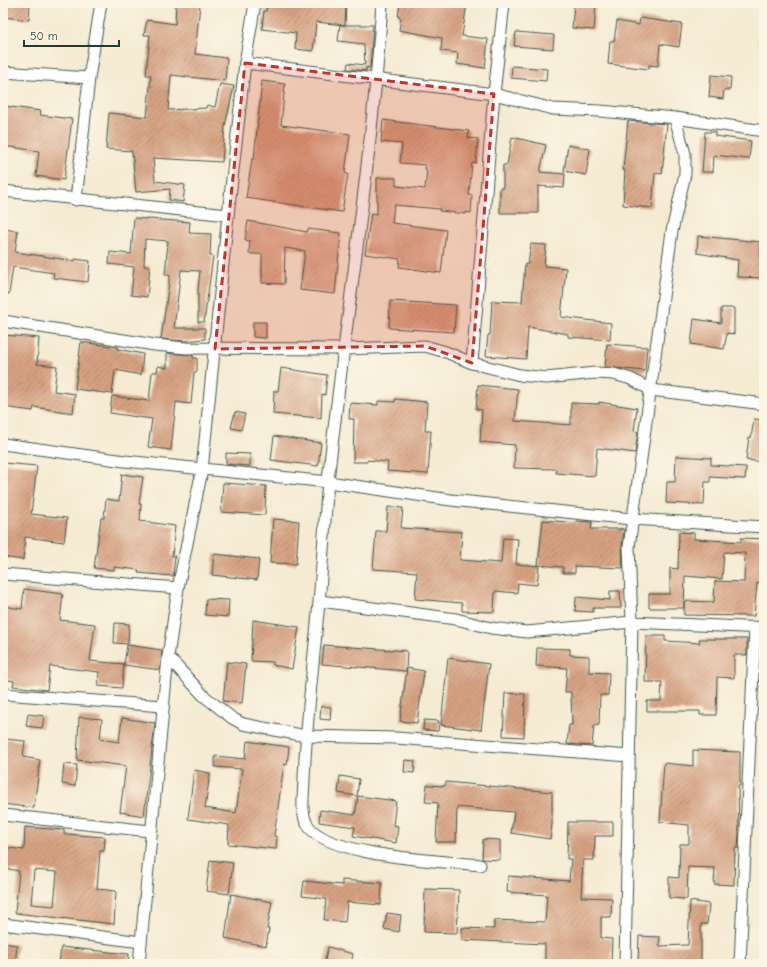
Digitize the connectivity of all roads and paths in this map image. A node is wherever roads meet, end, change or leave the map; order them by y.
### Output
1 (101, 3) edge
2 (255, 3) edge
3 (382, 3) edge
4 (504, 3) edge
5 (245, 63) junction
6 (3, 72) edge
7 (89, 78) junction
8 (377, 80) junction
9 (494, 94) junction
10 (675, 118) junction
11 (764, 132) edge
12 (3, 191) edge
13 (76, 200) junction
14 (228, 214) junction
15 (3, 320) edge
16 (215, 349) junction
17 (344, 349) junction
18 (472, 363) junction
19 (651, 390) junction
20 (764, 404) edge
21 (3, 444) edge
22 (202, 470) junction
23 (328, 482) junction
24 (632, 519) junction
25 (764, 527) edge
26 (3, 574) edge
27 (178, 588) junction
28 (320, 601) junction
29 (632, 622) junction
30 (760, 627) edge
31 (168, 657) junction
32 (3, 694) edge
33 (163, 706) junction
34 (306, 736) junction
35 (629, 756) junction
36 (3, 815) edge
37 (150, 831) junction
38 (480, 865) dead end
39 (3, 924) edge
40 (141, 942) junction
41 (139, 964) edge
42 (625, 964) edge
43 (740, 964) edge

1 - 7 street
2 - 5 street
3 - 8 street
4 - 9 street
5 - 8 street
5 - 14 street
6 - 7 street
7 - 13 street
8 - 9 street
8 - 17 street
9 - 10 street
9 - 18 street
10 - 11 street
10 - 19 street
12 - 13 street
13 - 14 street
14 - 16 street
15 - 16 street
16 - 17 street
16 - 22 street
17 - 18 street
17 - 23 street
18 - 19 street
19 - 20 street
19 - 24 street
21 - 22 street
22 - 23 street
22 - 27 street
23 - 24 street
23 - 28 street
24 - 25 street
24 - 29 street
26 - 27 street
27 - 31 street
28 - 29 street
28 - 34 street
29 - 30 street
29 - 35 street
30 - 43 street
31 - 33 street
31 - 34 street
32 - 33 street
33 - 37 street
34 - 35 street
34 - 38 street
35 - 42 street
36 - 37 street
37 - 40 street
39 - 40 street
40 - 41 street

